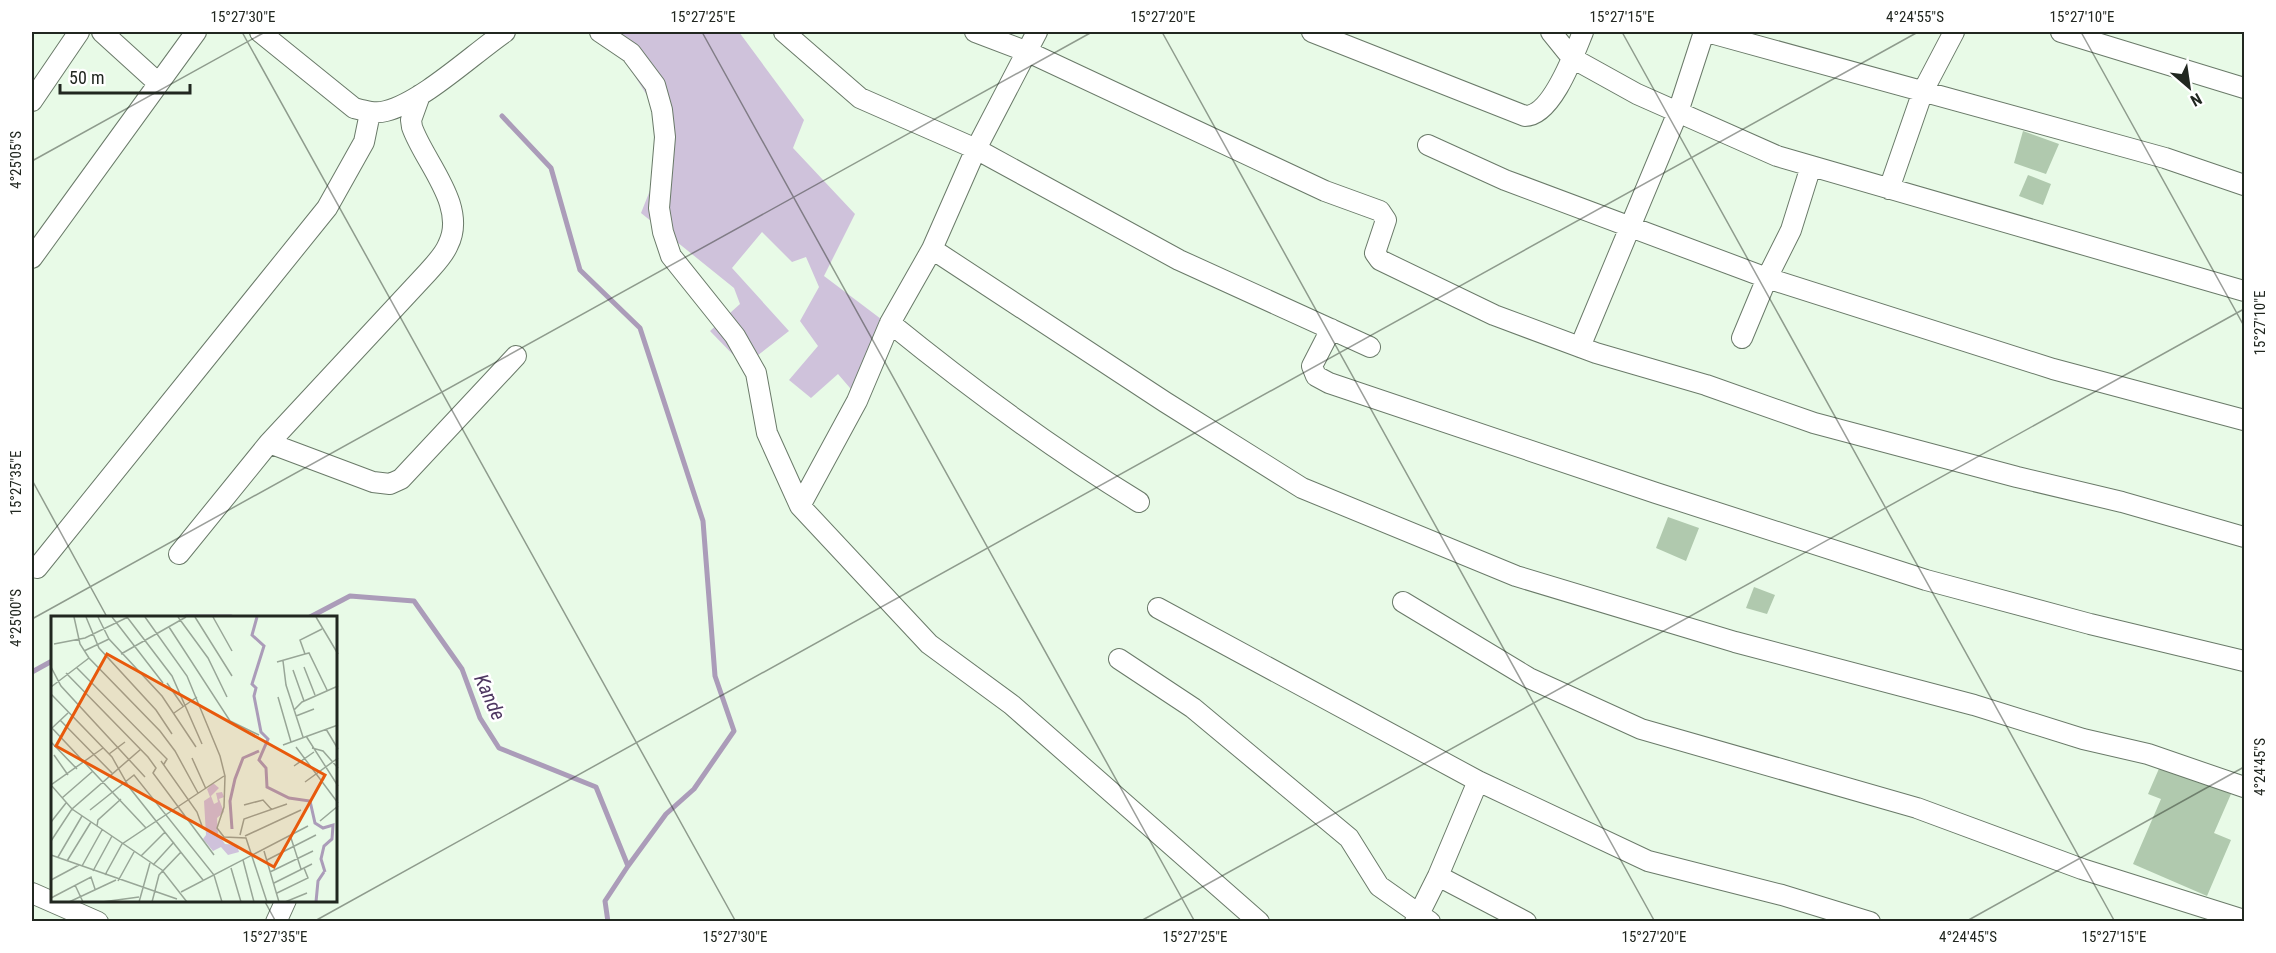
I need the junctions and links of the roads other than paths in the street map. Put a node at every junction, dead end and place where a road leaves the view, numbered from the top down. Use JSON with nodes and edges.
{"nodes":[{"id":1,"x":79,"y":32,"type":"edge"},
{"id":2,"x":102,"y":32,"type":"edge"},
{"id":3,"x":196,"y":32,"type":"edge"},
{"id":4,"x":260,"y":32,"type":"edge"},
{"id":5,"x":505,"y":32,"type":"edge"},
{"id":6,"x":600,"y":32,"type":"edge"},
{"id":7,"x":784,"y":32,"type":"edge"},
{"id":8,"x":975,"y":32,"type":"edge"},
{"id":9,"x":1037,"y":32,"type":"edge"},
{"id":10,"x":1312,"y":32,"type":"edge"},
{"id":11,"x":1551,"y":32,"type":"edge"},
{"id":12,"x":1583,"y":32,"type":"edge"},
{"id":13,"x":1706,"y":32,"type":"edge"},
{"id":14,"x":1954,"y":32,"type":"edge"},
{"id":15,"x":2061,"y":32,"type":"edge"},
{"id":16,"x":1028,"y":52,"type":"junction"},
{"id":17,"x":1572,"y":58,"type":"junction"},
{"id":18,"x":157,"y":82,"type":"junction"},
{"id":19,"x":2244,"y":88,"type":"edge"},
{"id":20,"x":1923,"y":92,"type":"junction"},
{"id":21,"x":420,"y":95,"type":"junction"},
{"id":22,"x":32,"y":101,"type":"edge"},
{"id":23,"x":370,"y":112,"type":"junction"},
{"id":24,"x":1678,"y":112,"type":"junction"},
{"id":25,"x":1428,"y":145,"type":"dead end"},
{"id":26,"x":976,"y":149,"type":"junction"},
{"id":27,"x":1811,"y":166,"type":"junction"},
{"id":28,"x":2244,"y":185,"type":"edge"},
{"id":29,"x":1889,"y":189,"type":"junction"},
{"id":30,"x":1630,"y":227,"type":"junction"},
{"id":31,"x":932,"y":249,"type":"junction"},
{"id":32,"x":32,"y":258,"type":"edge"},
{"id":33,"x":1767,"y":278,"type":"junction"},
{"id":34,"x":2244,"y":291,"type":"edge"},
{"id":35,"x":890,"y":323,"type":"junction"},
{"id":36,"x":1331,"y":329,"type":"junction"},
{"id":37,"x":1742,"y":338,"type":"dead end"},
{"id":38,"x":1370,"y":347,"type":"dead end"},
{"id":39,"x":1580,"y":347,"type":"junction"},
{"id":40,"x":516,"y":356,"type":"dead end"},
{"id":41,"x":2244,"y":420,"type":"edge"},
{"id":42,"x":269,"y":443,"type":"junction"},
{"id":43,"x":1139,"y":502,"type":"dead end"},
{"id":44,"x":800,"y":506,"type":"junction"},
{"id":45,"x":2244,"y":537,"type":"edge"},
{"id":46,"x":179,"y":554,"type":"dead end"},
{"id":47,"x":37,"y":568,"type":"dead end"},
{"id":48,"x":1403,"y":602,"type":"dead end"},
{"id":49,"x":1158,"y":608,"type":"dead end"},
{"id":50,"x":1119,"y":659,"type":"dead end"},
{"id":51,"x":2244,"y":661,"type":"edge"},
{"id":52,"x":1478,"y":781,"type":"junction"},
{"id":53,"x":2244,"y":787,"type":"edge"},
{"id":54,"x":1438,"y":876,"type":"junction"},
{"id":55,"x":32,"y":893,"type":"edge"},
{"id":56,"x":51,"y":901,"type":"edge"},
{"id":57,"x":55,"y":902,"type":"edge"},
{"id":58,"x":285,"y":902,"type":"edge"},
{"id":59,"x":85,"y":914,"type":"edge"},
{"id":60,"x":1421,"y":919,"type":"edge"},
{"id":61,"x":2244,"y":920,"type":"edge"},
{"id":62,"x":276,"y":921,"type":"edge"},
{"id":63,"x":1260,"y":921,"type":"edge"},
{"id":64,"x":1526,"y":921,"type":"edge"},
{"id":65,"x":1870,"y":921,"type":"edge"}],
"edges":[{"from":1,"to":22,"type":"street"},
{"from":2,"to":18,"type":"street"},
{"from":3,"to":18,"type":"street"},
{"from":4,"to":23,"type":"street"},
{"from":5,"to":21,"type":"street"},
{"from":6,"to":44,"type":"street"},
{"from":7,"to":26,"type":"street"},
{"from":8,"to":16,"type":"street"},
{"from":9,"to":16,"type":"street"},
{"from":10,"to":17,"type":"street"},
{"from":11,"to":17,"type":"street"},
{"from":12,"to":17,"type":"street"},
{"from":13,"to":20,"type":"street"},
{"from":13,"to":24,"type":"street"},
{"from":14,"to":20,"type":"street"},
{"from":15,"to":19,"type":"street"},
{"from":16,"to":26,"type":"street"},
{"from":16,"to":39,"type":"street"},
{"from":17,"to":24,"type":"street"},
{"from":18,"to":32,"type":"street"},
{"from":20,"to":28,"type":"street"},
{"from":20,"to":29,"type":"street"},
{"from":21,"to":23,"type":"street"},
{"from":21,"to":42,"type":"street"},
{"from":23,"to":47,"type":"street"},
{"from":24,"to":27,"type":"street"},
{"from":24,"to":30,"type":"street"},
{"from":25,"to":30,"type":"street"},
{"from":26,"to":31,"type":"street"},
{"from":26,"to":36,"type":"street"},
{"from":27,"to":29,"type":"street"},
{"from":27,"to":33,"type":"street"},
{"from":29,"to":34,"type":"street"},
{"from":30,"to":33,"type":"street"},
{"from":30,"to":39,"type":"street"},
{"from":31,"to":35,"type":"street"},
{"from":31,"to":53,"type":"street"},
{"from":33,"to":37,"type":"street"},
{"from":33,"to":41,"type":"street"},
{"from":35,"to":43,"type":"street"},
{"from":35,"to":44,"type":"street"},
{"from":36,"to":38,"type":"street"},
{"from":36,"to":51,"type":"street"},
{"from":39,"to":45,"type":"street"},
{"from":40,"to":42,"type":"street"},
{"from":42,"to":46,"type":"street"},
{"from":44,"to":63,"type":"street"},
{"from":48,"to":61,"type":"street"},
{"from":49,"to":52,"type":"street"},
{"from":50,"to":60,"type":"street"},
{"from":52,"to":54,"type":"street"},
{"from":52,"to":65,"type":"street"},
{"from":54,"to":60,"type":"street"},
{"from":54,"to":64,"type":"street"},
{"from":55,"to":56,"type":"street"},
{"from":57,"to":59,"type":"street"},
{"from":58,"to":62,"type":"street"}]}
